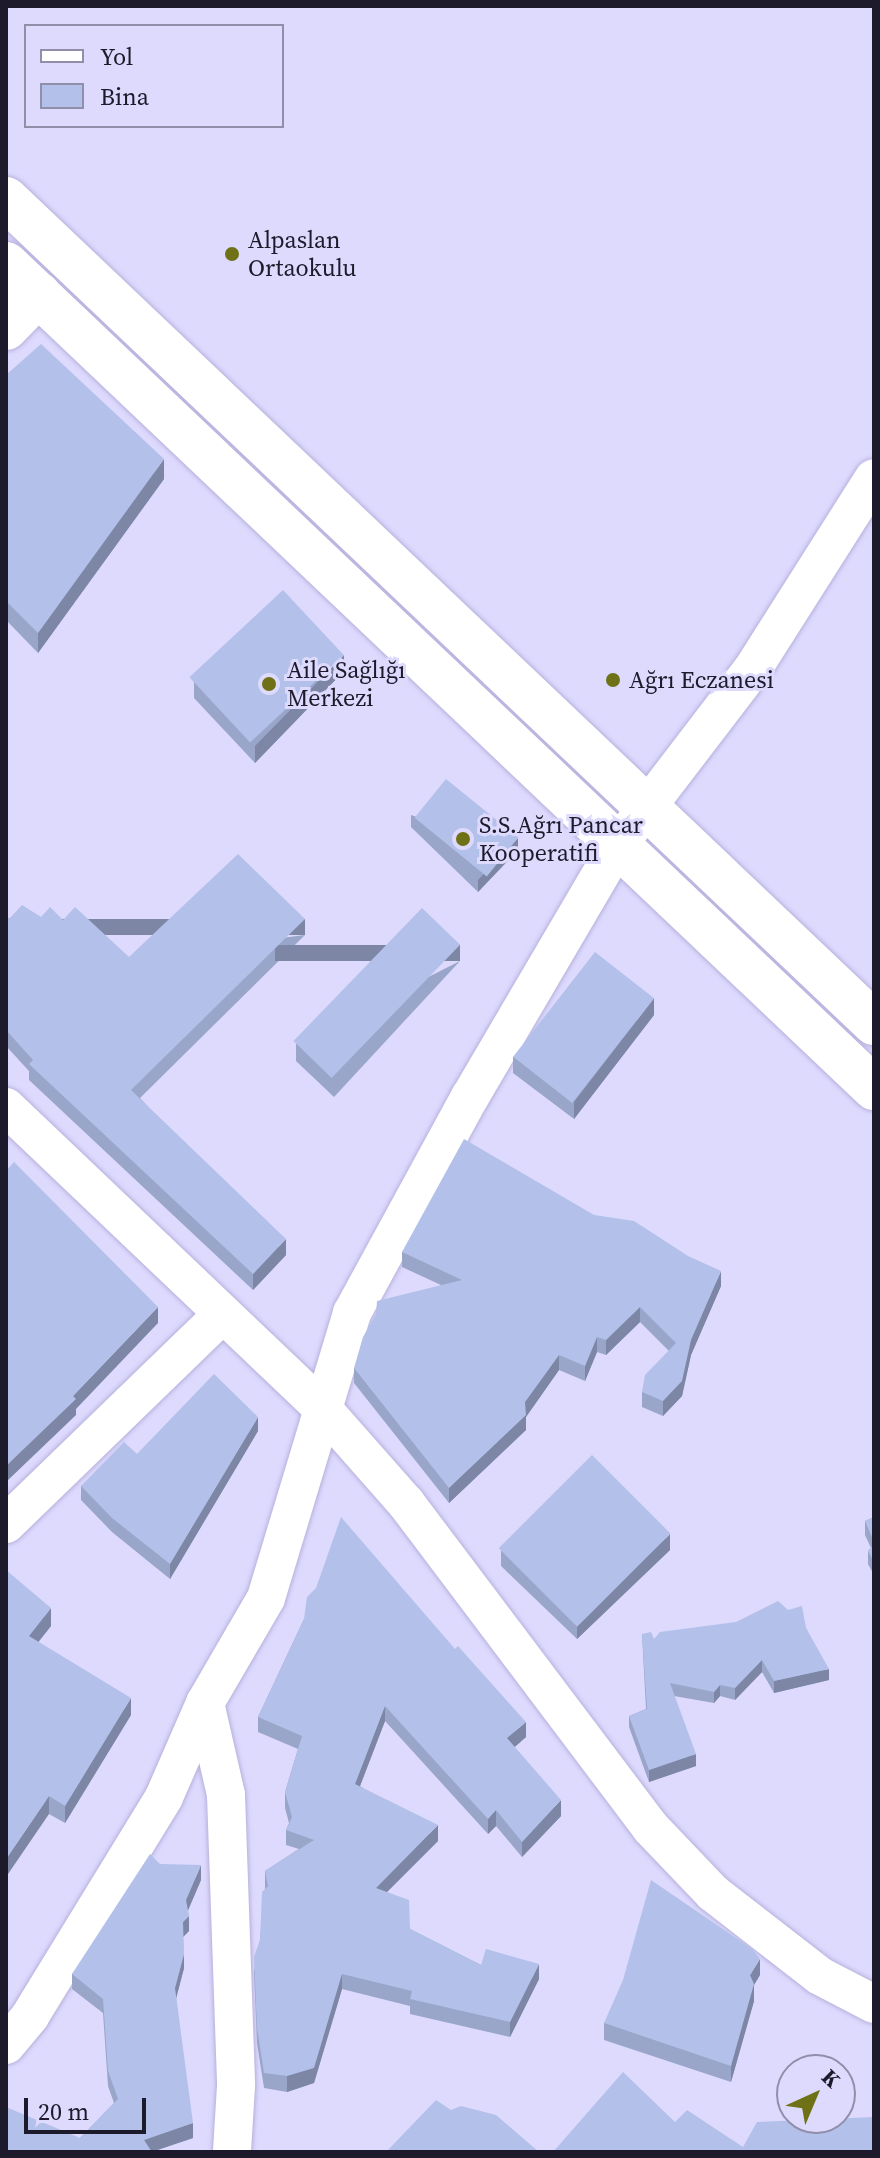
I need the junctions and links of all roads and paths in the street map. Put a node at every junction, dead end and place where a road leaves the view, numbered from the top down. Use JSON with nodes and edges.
{"nodes":[{"id":1,"x":6,"y":199,"type":"edge"},
{"id":2,"x":6,"y":264,"type":"edge"},
{"id":3,"x":39,"y":294,"type":"junction"},
{"id":4,"x":6,"y":328,"type":"edge"},
{"id":5,"x":874,"y":478,"type":"edge"},
{"id":6,"x":646,"y":807,"type":"junction"},
{"id":7,"x":618,"y":845,"type":"junction"},
{"id":8,"x":874,"y":1023,"type":"edge"},
{"id":9,"x":874,"y":1088,"type":"edge"},
{"id":10,"x":6,"y":1107,"type":"edge"},
{"id":11,"x":223,"y":1314,"type":"junction"},
{"id":12,"x":323,"y":1409,"type":"junction"},
{"id":13,"x":6,"y":1524,"type":"edge"},
{"id":14,"x":205,"y":1703,"type":"junction"},
{"id":15,"x":874,"y":2004,"type":"edge"},
{"id":16,"x":6,"y":2045,"type":"edge"},
{"id":17,"x":232,"y":2152,"type":"edge"}],
"edges":[{"from":1,"to":6,"type":"main road"},
{"from":2,"to":3,"type":"main road"},
{"from":3,"to":4,"type":"main road"},
{"from":3,"to":7,"type":"main road"},
{"from":5,"to":6,"type":"street"},
{"from":6,"to":7,"type":"street"},
{"from":6,"to":8,"type":"main road"},
{"from":7,"to":9,"type":"main road"},
{"from":7,"to":12,"type":"street"},
{"from":10,"to":11,"type":"street"},
{"from":11,"to":12,"type":"street"},
{"from":11,"to":13,"type":"street"},
{"from":12,"to":14,"type":"street"},
{"from":12,"to":15,"type":"street"},
{"from":14,"to":16,"type":"street"},
{"from":14,"to":17,"type":"street"}]}
